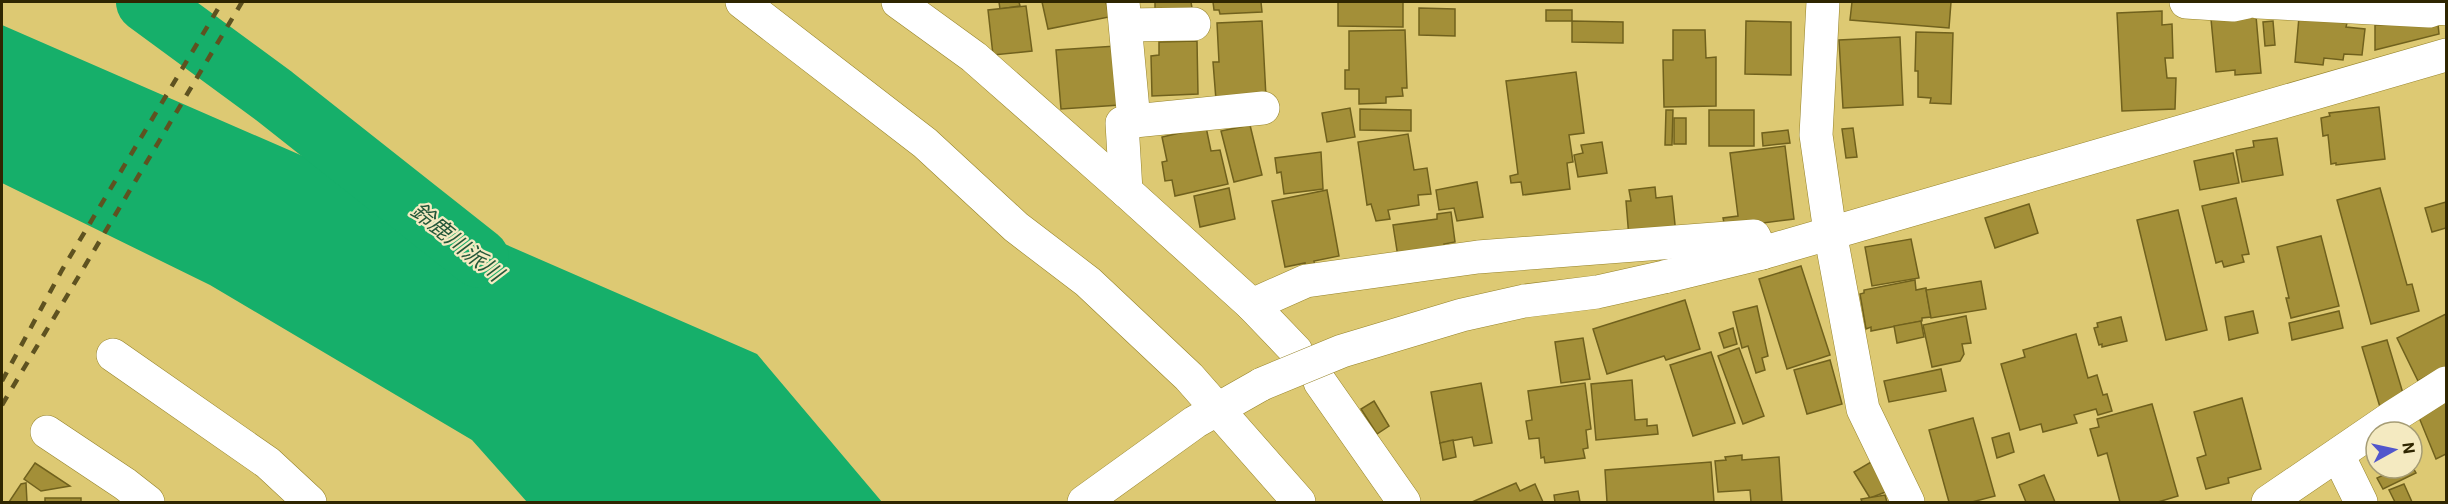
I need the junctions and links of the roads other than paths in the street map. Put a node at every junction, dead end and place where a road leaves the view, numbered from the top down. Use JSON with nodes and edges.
{"nodes":[{"id":1,"x":742,"y":2,"type":"edge"},
{"id":2,"x":898,"y":2,"type":"edge"},
{"id":3,"x":1823,"y":2,"type":"edge"},
{"id":4,"x":2187,"y":2,"type":"edge"},
{"id":5,"x":2247,"y":2,"type":"edge"},
{"id":6,"x":2258,"y":2,"type":"edge"},
{"id":7,"x":2446,"y":9,"type":"edge"},
{"id":8,"x":1124,"y":13,"type":"edge"},
{"id":9,"x":1194,"y":24,"type":"dead end"},
{"id":10,"x":2446,"y":56,"type":"edge"},
{"id":11,"x":1263,"y":108,"type":"dead end"},
{"id":12,"x":1134,"y":121,"type":"junction"},
{"id":13,"x":1126,"y":191,"type":"junction"},
{"id":14,"x":1830,"y":232,"type":"junction"},
{"id":15,"x":1762,"y":253,"type":"junction"},
{"id":16,"x":1252,"y":305,"type":"junction"},
{"id":17,"x":1296,"y":351,"type":"dead end"},
{"id":18,"x":113,"y":355,"type":"dead end"},
{"id":19,"x":1320,"y":382,"type":"dead end"},
{"id":20,"x":2446,"y":383,"type":"edge"},
{"id":21,"x":1206,"y":416,"type":"junction"},
{"id":22,"x":47,"y":432,"type":"dead end"},
{"id":23,"x":2338,"y":455,"type":"junction"},
{"id":24,"x":148,"y":502,"type":"edge"},
{"id":25,"x":310,"y":502,"type":"edge"},
{"id":26,"x":1084,"y":502,"type":"edge"},
{"id":27,"x":1299,"y":502,"type":"edge"},
{"id":28,"x":1404,"y":502,"type":"edge"},
{"id":29,"x":1908,"y":502,"type":"edge"},
{"id":30,"x":2268,"y":502,"type":"edge"},
{"id":31,"x":2361,"y":502,"type":"edge"}],
"edges":[{"from":1,"to":21,"type":"street"},
{"from":2,"to":13,"type":"street"},
{"from":3,"to":14,"type":"street"},
{"from":4,"to":5,"type":"street"},
{"from":6,"to":7,"type":"street"},
{"from":8,"to":9,"type":"street"},
{"from":8,"to":12,"type":"street"},
{"from":10,"to":14,"type":"street"},
{"from":11,"to":12,"type":"street"},
{"from":12,"to":13,"type":"street"},
{"from":13,"to":16,"type":"street"},
{"from":14,"to":15,"type":"street"},
{"from":14,"to":29,"type":"street"},
{"from":15,"to":16,"type":"street"},
{"from":15,"to":21,"type":"street","bridge":true},
{"from":16,"to":17,"type":"street"},
{"from":18,"to":25,"type":"street"},
{"from":19,"to":28,"type":"street"},
{"from":20,"to":23,"type":"street"},
{"from":21,"to":26,"type":"street"},
{"from":21,"to":27,"type":"street"},
{"from":22,"to":24,"type":"street"},
{"from":23,"to":30,"type":"street"},
{"from":23,"to":31,"type":"street"}]}
